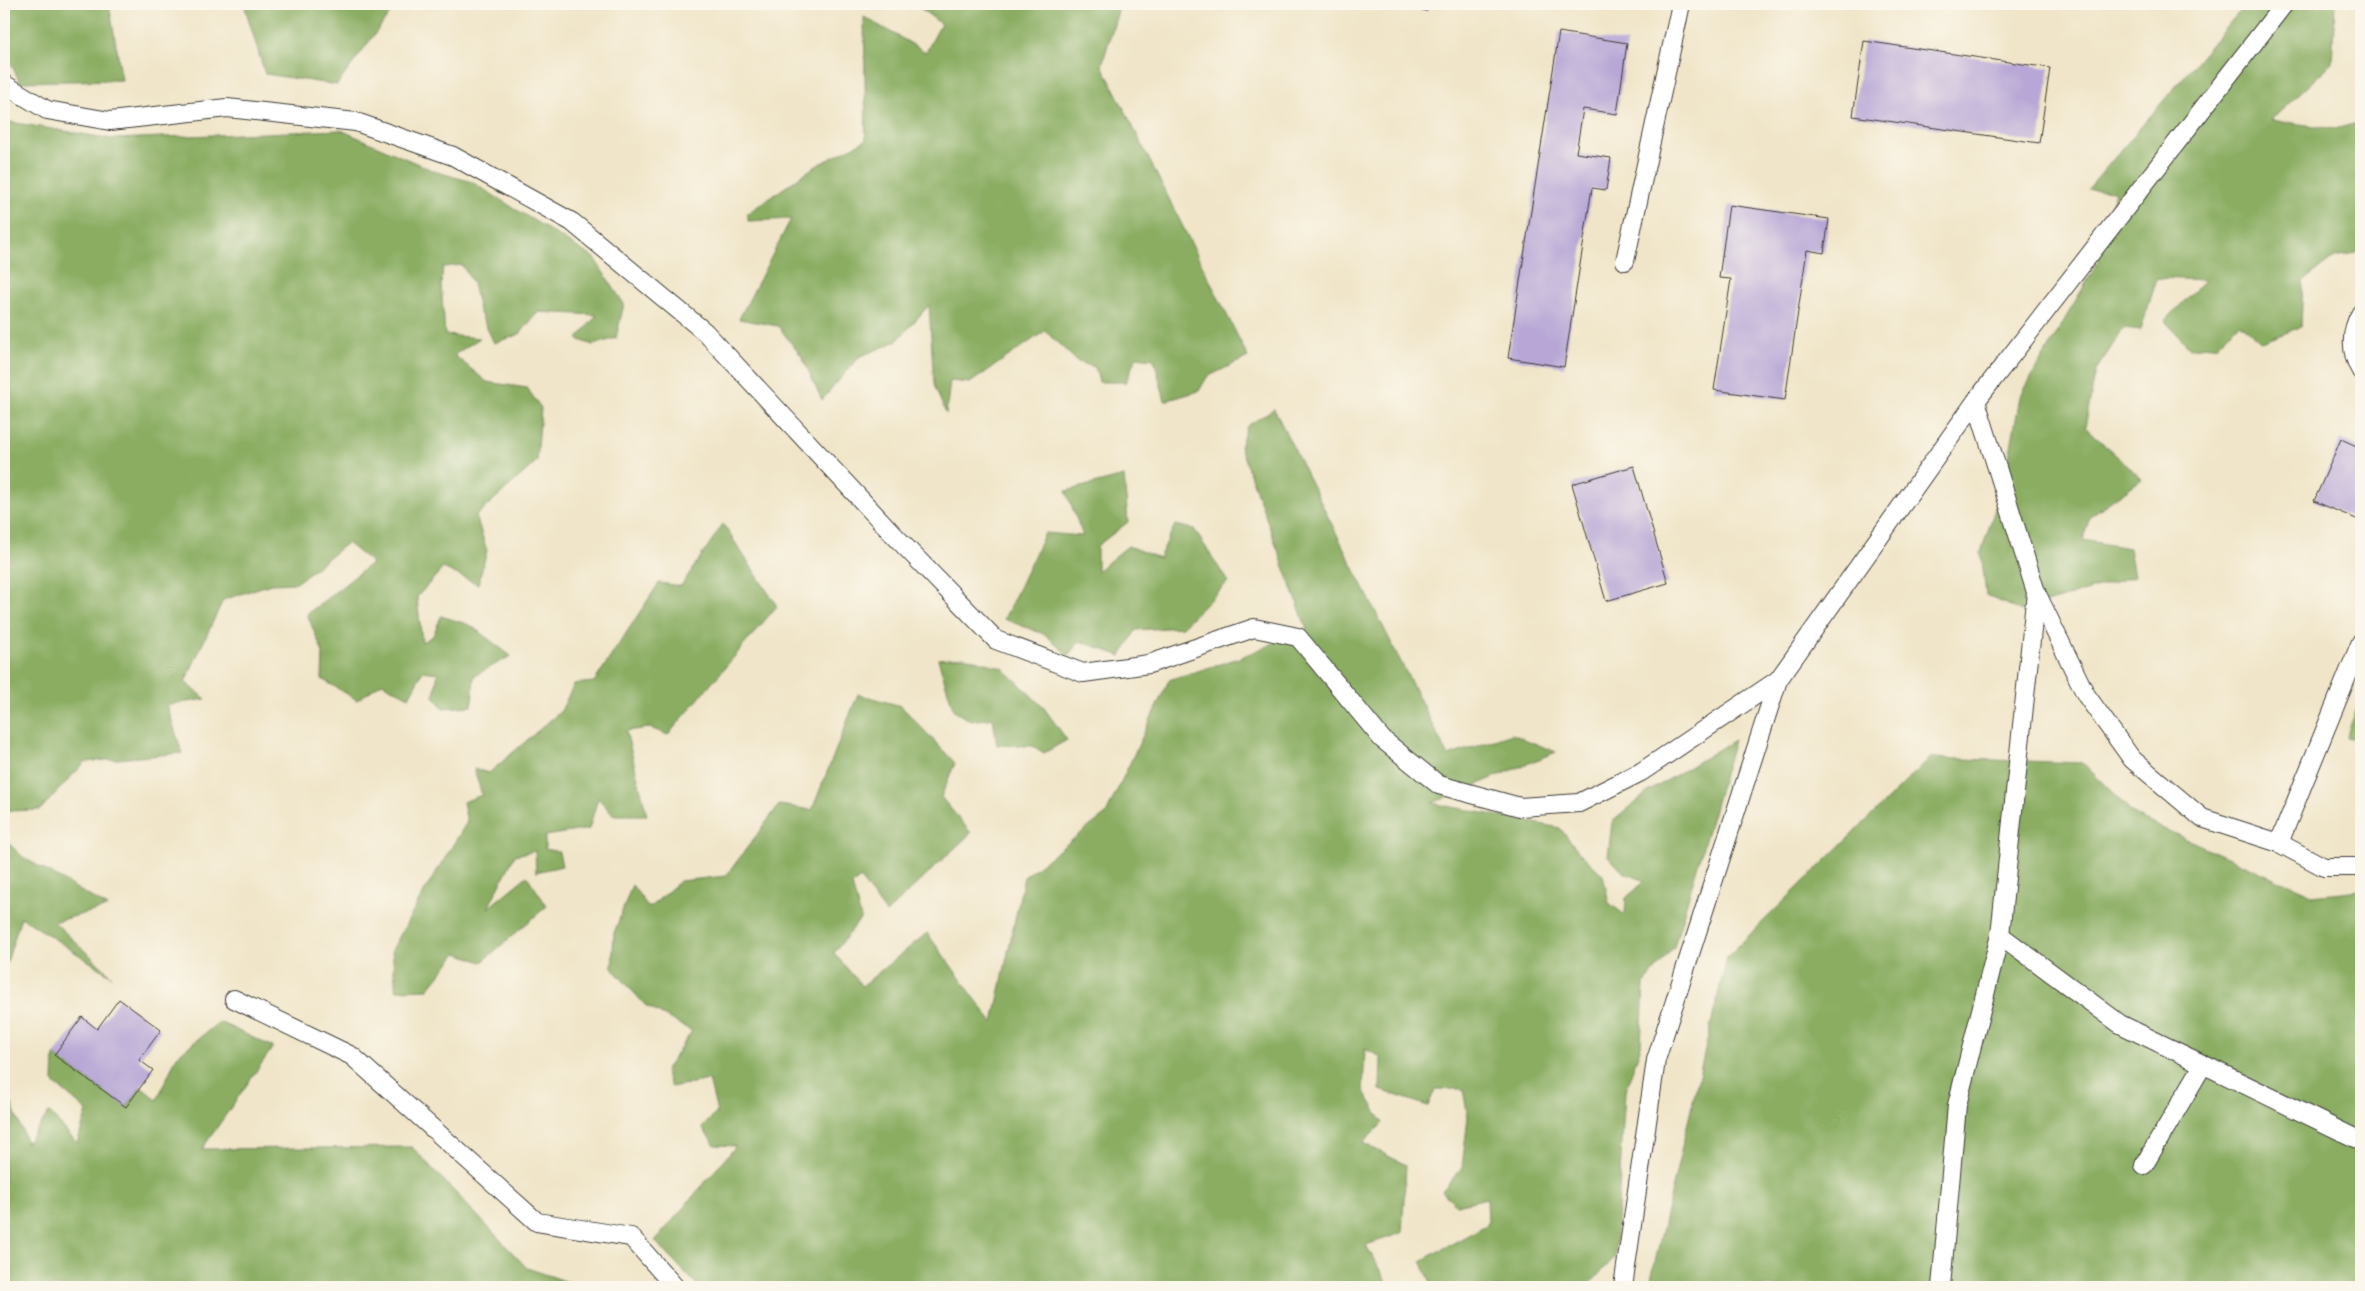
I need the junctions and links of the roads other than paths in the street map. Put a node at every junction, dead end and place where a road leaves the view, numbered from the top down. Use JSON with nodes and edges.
{"nodes":[{"id":1,"x":1681,"y":4,"type":"edge"},
{"id":2,"x":2284,"y":4,"type":"edge"},
{"id":3,"x":4,"y":84,"type":"edge"},
{"id":4,"x":1625,"y":261,"type":"dead end"},
{"id":5,"x":2361,"y":313,"type":"edge"},
{"id":6,"x":2361,"y":371,"type":"edge"},
{"id":7,"x":1976,"y":401,"type":"junction"},
{"id":8,"x":2036,"y":592,"type":"junction"},
{"id":9,"x":2361,"y":642,"type":"edge"},
{"id":10,"x":1778,"y":680,"type":"junction"},
{"id":11,"x":2278,"y":844,"type":"junction"},
{"id":12,"x":2361,"y":867,"type":"edge"},
{"id":13,"x":2000,"y":935,"type":"junction"},
{"id":14,"x":234,"y":999,"type":"dead end"},
{"id":15,"x":2203,"y":1065,"type":"junction"},
{"id":16,"x":2361,"y":1142,"type":"edge"},
{"id":17,"x":2144,"y":1165,"type":"dead end"},
{"id":18,"x":674,"y":1287,"type":"edge"},
{"id":19,"x":1623,"y":1287,"type":"edge"},
{"id":20,"x":1941,"y":1287,"type":"edge"}],
"edges":[{"from":1,"to":4,"type":"lane"},
{"from":2,"to":7,"type":"lane"},
{"from":3,"to":10,"type":"lane"},
{"from":5,"to":6,"type":"lane"},
{"from":7,"to":8,"type":"lane"},
{"from":7,"to":10,"type":"lane"},
{"from":8,"to":11,"type":"lane"},
{"from":8,"to":13,"type":"lane"},
{"from":9,"to":11,"type":"lane"},
{"from":10,"to":19,"type":"lane"},
{"from":11,"to":12,"type":"lane"},
{"from":13,"to":15,"type":"lane"},
{"from":13,"to":20,"type":"lane"},
{"from":14,"to":18,"type":"lane"},
{"from":15,"to":16,"type":"lane"},
{"from":15,"to":17,"type":"lane"}]}
